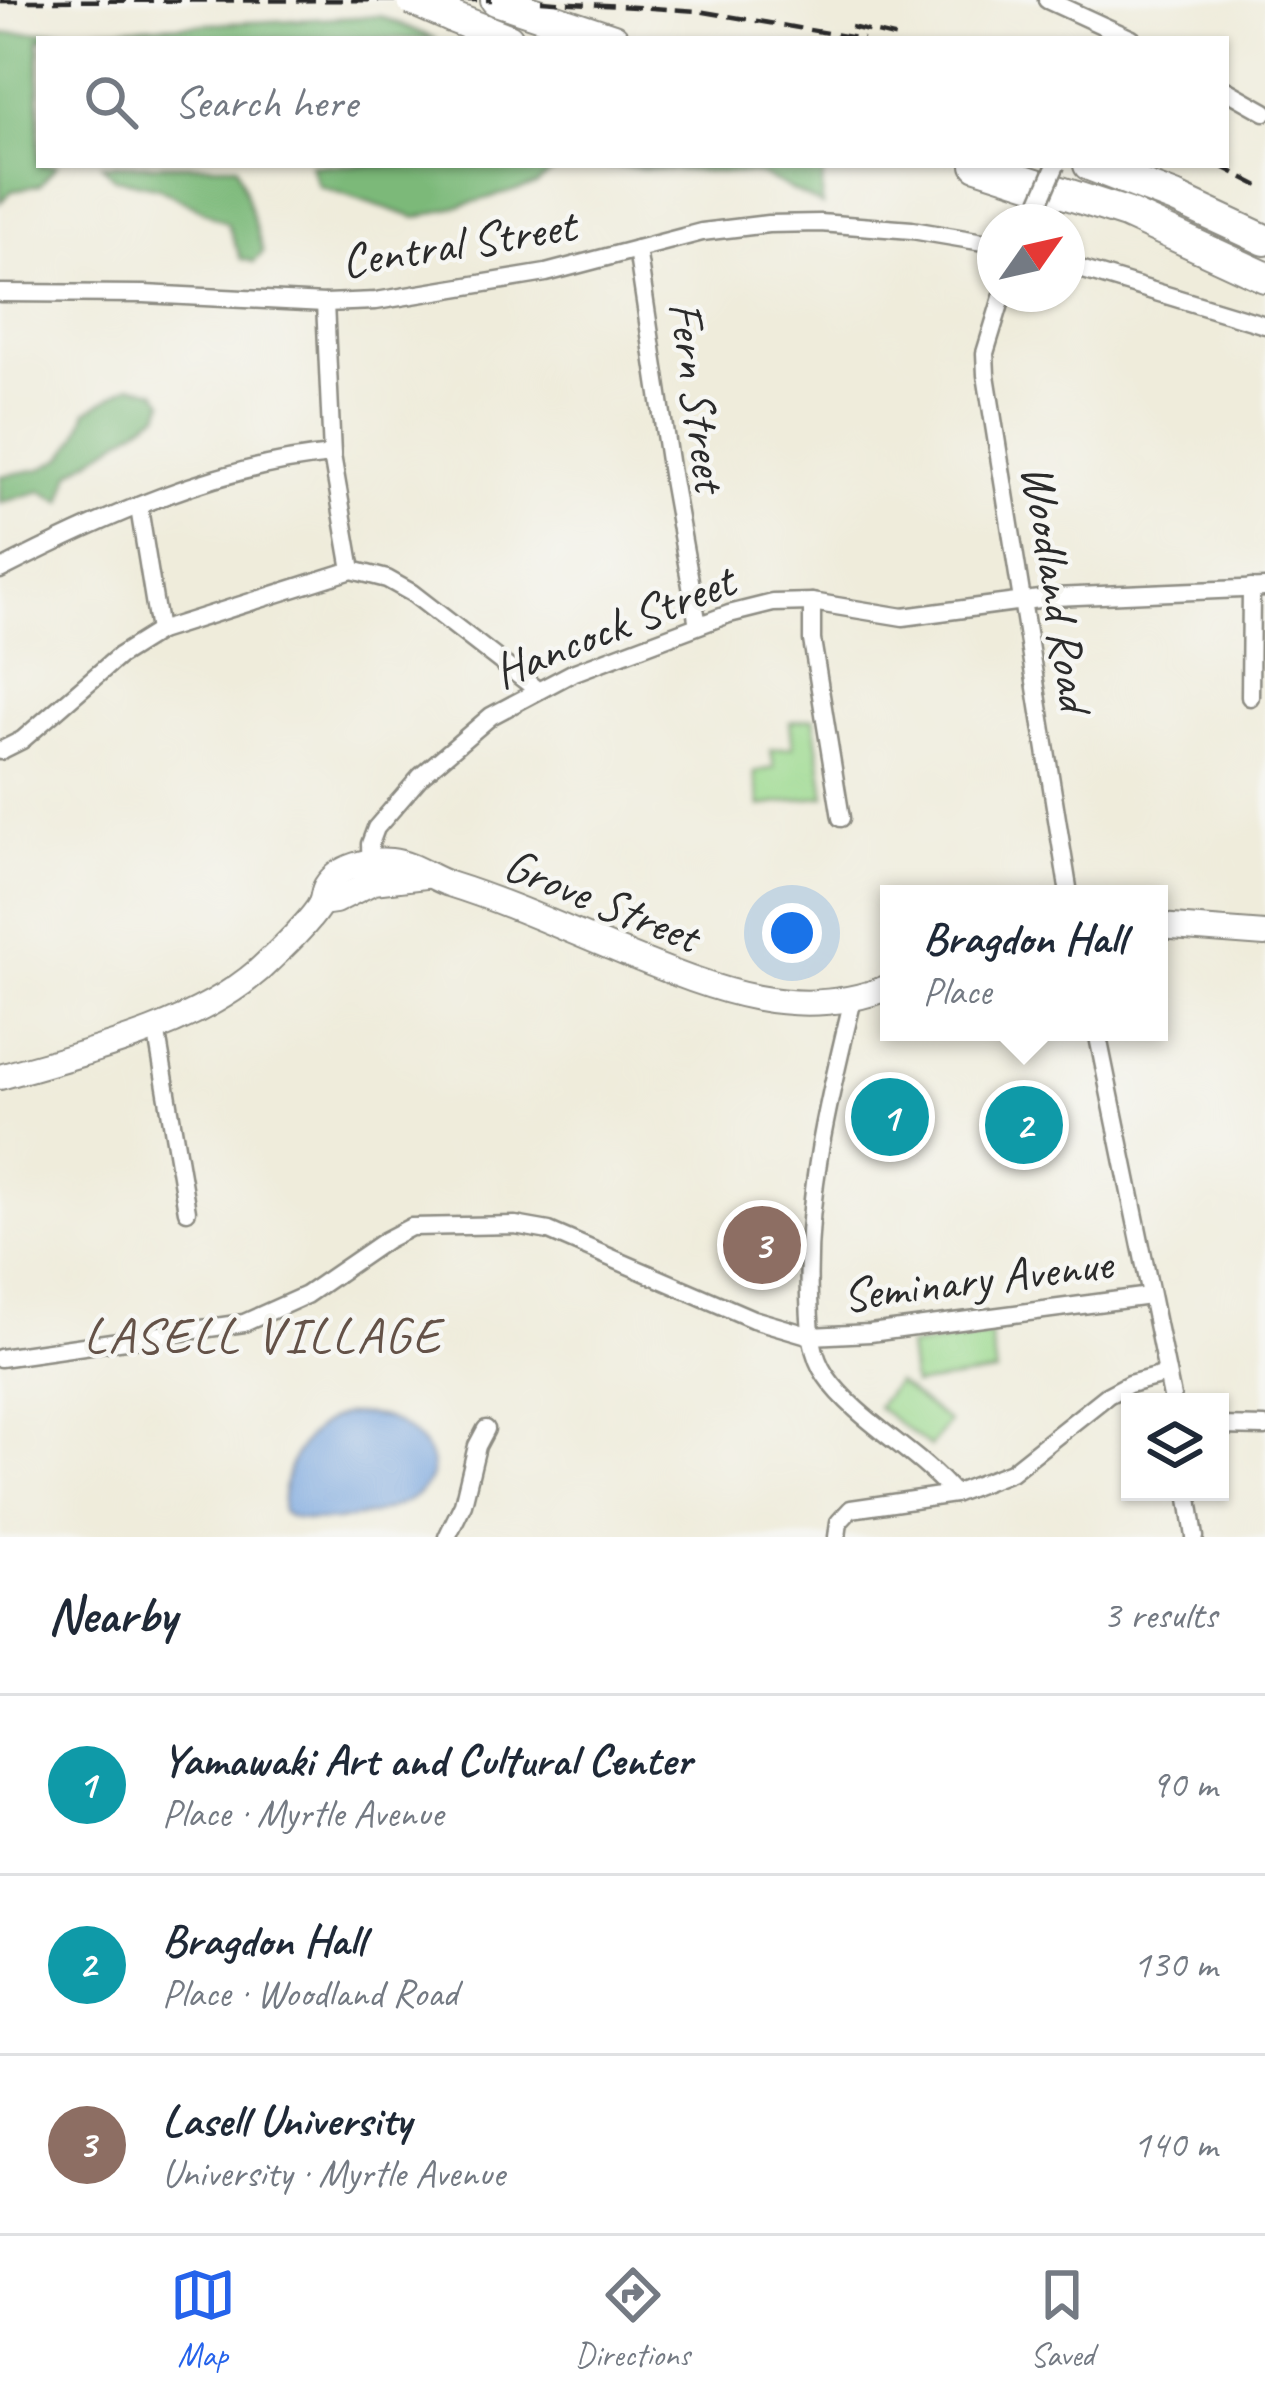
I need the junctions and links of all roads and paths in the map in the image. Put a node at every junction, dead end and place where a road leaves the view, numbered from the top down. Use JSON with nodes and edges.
{"nodes":[{"id":1,"x":412,"y":0,"type":"edge"},
{"id":2,"x":496,"y":0,"type":"edge"},
{"id":3,"x":1047,"y":0,"type":"edge"},
{"id":4,"x":1112,"y":35,"type":"edge"},
{"id":5,"x":500,"y":36,"type":"edge"},
{"id":6,"x":603,"y":36,"type":"edge"},
{"id":7,"x":1229,"y":92,"type":"edge"},
{"id":8,"x":1265,"y":112,"type":"edge"},
{"id":9,"x":986,"y":168,"type":"edge"},
{"id":10,"x":1055,"y":168,"type":"edge"},
{"id":11,"x":1097,"y":168,"type":"edge"},
{"id":12,"x":1039,"y":204,"type":"edge"},
{"id":13,"x":977,"y":240,"type":"edge"},
{"id":14,"x":1265,"y":240,"type":"edge"},
{"id":15,"x":637,"y":249,"type":"junction"},
{"id":16,"x":1085,"y":270,"type":"edge"},
{"id":17,"x":1265,"y":277,"type":"edge"},
{"id":18,"x":0,"y":293,"type":"edge"},
{"id":19,"x":325,"y":304,"type":"junction"},
{"id":20,"x":998,"y":312,"type":"edge"},
{"id":21,"x":1265,"y":325,"type":"edge"},
{"id":22,"x":332,"y":455,"type":"junction"},
{"id":23,"x":139,"y":508,"type":"junction"},
{"id":24,"x":0,"y":570,"type":"edge"},
{"id":25,"x":352,"y":570,"type":"junction"},
{"id":26,"x":1258,"y":588,"type":"edge"},
{"id":27,"x":1021,"y":601,"type":"junction"},
{"id":28,"x":812,"y":602,"type":"junction"},
{"id":29,"x":698,"y":625,"type":"junction"},
{"id":30,"x":159,"y":632,"type":"junction"},
{"id":31,"x":536,"y":689,"type":"junction"},
{"id":32,"x":1250,"y":697,"type":"dead end"},
{"id":33,"x":0,"y":751,"type":"edge"},
{"id":34,"x":841,"y":818,"type":"dead end"},
{"id":35,"x":371,"y":872,"type":"junction"},
{"id":36,"x":1068,"y":885,"type":"edge"},
{"id":37,"x":1168,"y":927,"type":"edge"},
{"id":38,"x":1265,"y":934,"type":"edge"},
{"id":39,"x":880,"y":990,"type":"edge"},
{"id":40,"x":853,"y":999,"type":"junction"},
{"id":41,"x":156,"y":1028,"type":"junction"},
{"id":42,"x":1099,"y":1041,"type":"edge"},
{"id":43,"x":0,"y":1077,"type":"edge"},
{"id":44,"x":187,"y":1211,"type":"dead end"},
{"id":45,"x":1150,"y":1296,"type":"junction"},
{"id":46,"x":811,"y":1336,"type":"junction"},
{"id":47,"x":0,"y":1358,"type":"edge"},
{"id":48,"x":1167,"y":1374,"type":"junction"},
{"id":49,"x":1171,"y":1393,"type":"edge"},
{"id":50,"x":1229,"y":1426,"type":"edge"},
{"id":51,"x":1265,"y":1427,"type":"edge"},
{"id":52,"x":487,"y":1429,"type":"dead end"},
{"id":53,"x":955,"y":1494,"type":"junction"},
{"id":54,"x":1189,"y":1501,"type":"edge"},
{"id":55,"x":447,"y":1537,"type":"edge"},
{"id":56,"x":837,"y":1537,"type":"edge"},
{"id":57,"x":1195,"y":1537,"type":"edge"}],
"edges":[{"from":1,"to":5,"type":"highway","bridge":true},
{"from":2,"to":6,"type":"highway"},
{"from":3,"to":4,"type":"street"},
{"from":7,"to":8,"type":"street"},
{"from":9,"to":17,"type":"highway"},
{"from":10,"to":12,"type":"street","bridge":true},
{"from":11,"to":14,"type":"highway"},
{"from":13,"to":15,"type":"street","name":"Central Street"},
{"from":15,"to":19,"type":"street","name":"Central Street"},
{"from":15,"to":29,"type":"street","name":"Fern Street"},
{"from":16,"to":21,"type":"street"},
{"from":18,"to":19,"type":"street","name":"Central Street"},
{"from":19,"to":22,"type":"street"},
{"from":20,"to":27,"type":"street","name":"Woodland Road"},
{"from":22,"to":23,"type":"street"},
{"from":22,"to":25,"type":"street"},
{"from":23,"to":24,"type":"street"},
{"from":23,"to":30,"type":"street"},
{"from":25,"to":30,"type":"street"},
{"from":25,"to":31,"type":"street"},
{"from":26,"to":27,"type":"street","name":"Hancock Street"},
{"from":26,"to":32,"type":"street"},
{"from":27,"to":28,"type":"street","name":"Hancock Street"},
{"from":27,"to":36,"type":"street","name":"Woodland Road"},
{"from":28,"to":29,"type":"street","name":"Hancock Street"},
{"from":28,"to":34,"type":"street"},
{"from":29,"to":31,"type":"street","name":"Hancock Street"},
{"from":30,"to":33,"type":"street"},
{"from":31,"to":35,"type":"street","name":"Hancock Street"},
{"from":35,"to":40,"type":"main road","name":"Grove Street"},
{"from":35,"to":41,"type":"main road"},
{"from":37,"to":38,"type":"main road"},
{"from":39,"to":40,"type":"main road","name":"Grove Street"},
{"from":40,"to":46,"type":"street"},
{"from":41,"to":43,"type":"main road"},
{"from":41,"to":44,"type":"street"},
{"from":42,"to":45,"type":"street"},
{"from":45,"to":46,"type":"street","name":"Seminary Avenue"},
{"from":45,"to":48,"type":"street"},
{"from":46,"to":47,"type":"street","name":"Seminary Avenue"},
{"from":46,"to":53,"type":"street"},
{"from":48,"to":49,"type":"street"},
{"from":48,"to":53,"type":"street"},
{"from":50,"to":51,"type":"street"},
{"from":52,"to":55,"type":"street"},
{"from":53,"to":56,"type":"street"},
{"from":54,"to":57,"type":"street"}]}
